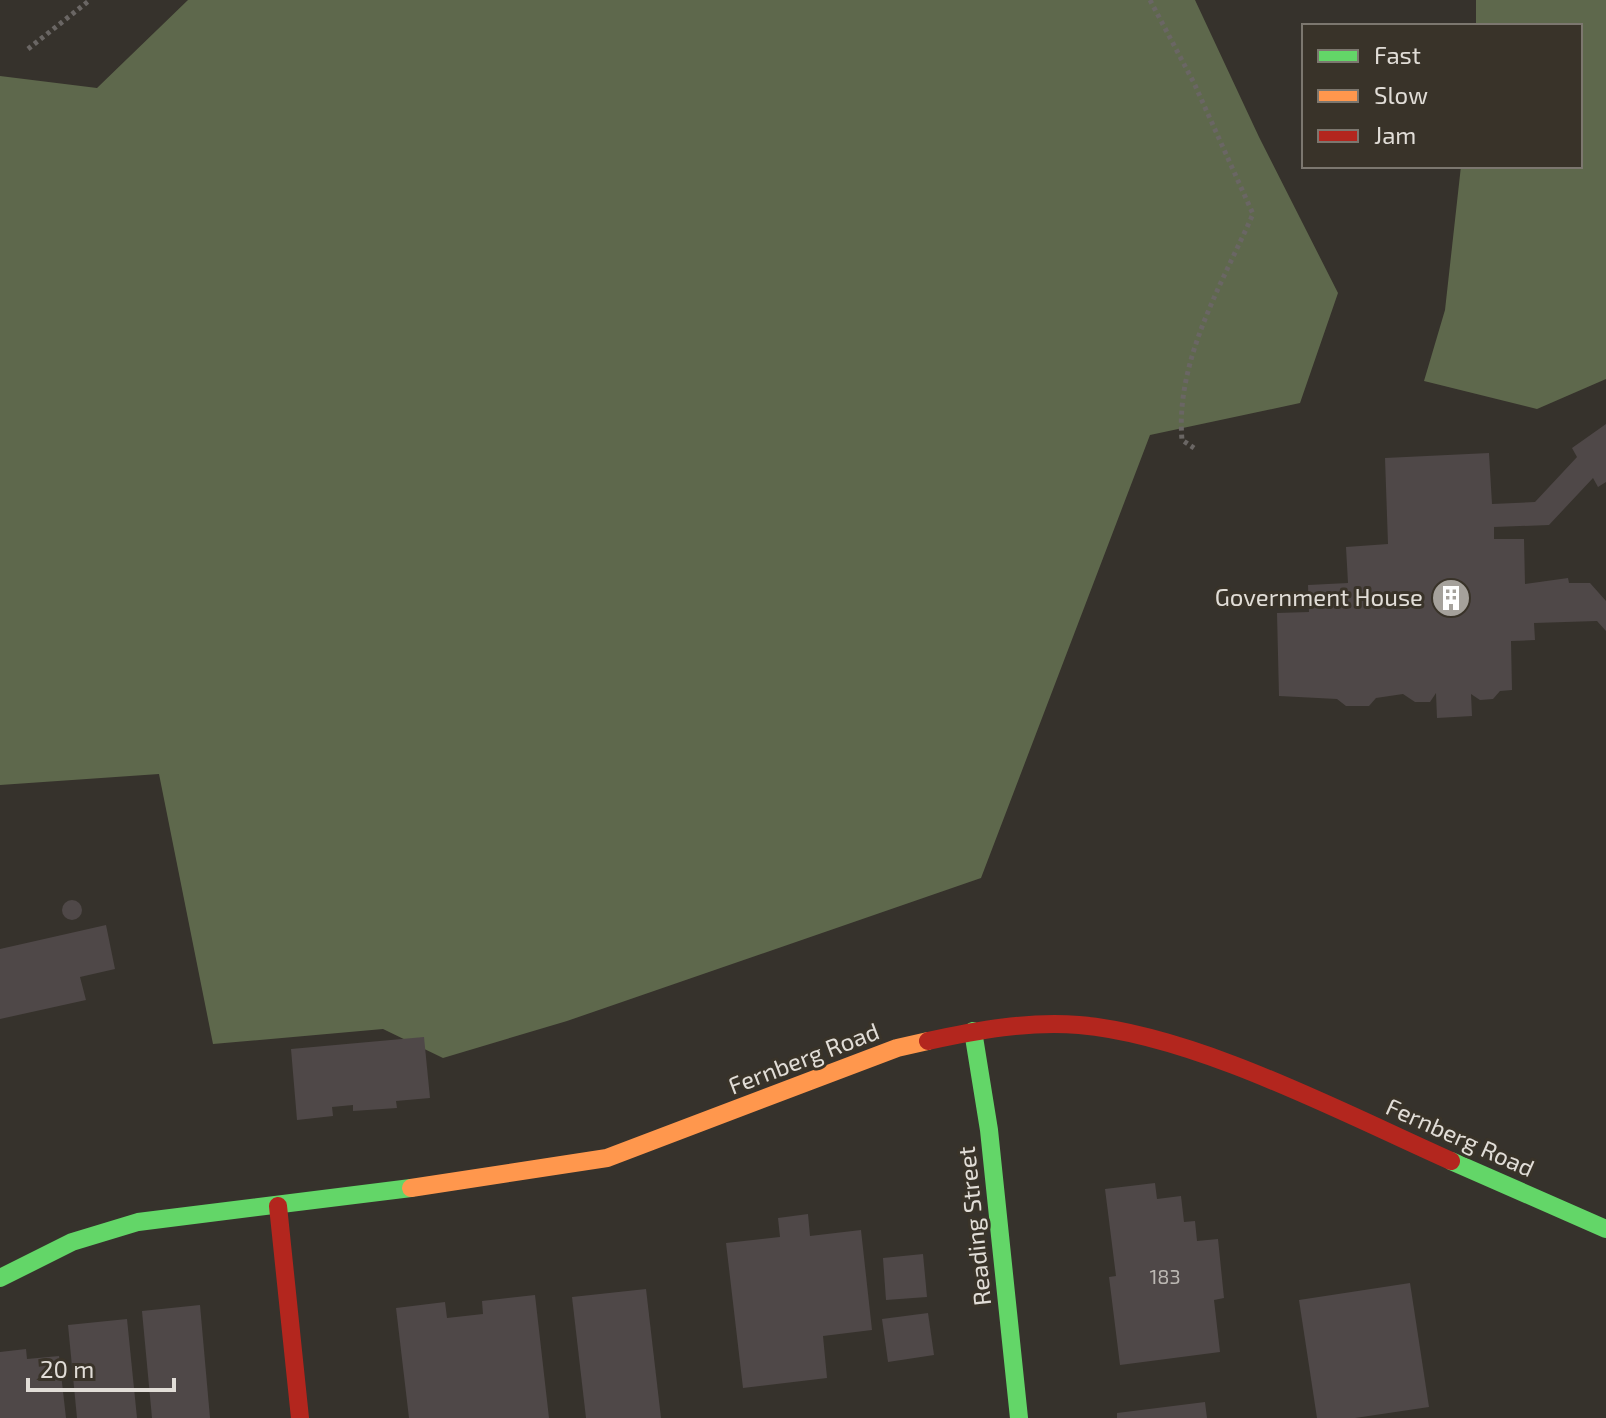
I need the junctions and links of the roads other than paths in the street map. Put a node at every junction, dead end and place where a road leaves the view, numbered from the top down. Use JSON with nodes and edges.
{"nodes":[{"id":1,"x":973,"y":1031,"type":"junction"},
{"id":2,"x":278,"y":1206,"type":"junction"},
{"id":3,"x":1606,"y":1229,"type":"edge"},
{"id":4,"x":0,"y":1278,"type":"edge"},
{"id":5,"x":300,"y":1418,"type":"edge"},
{"id":6,"x":1019,"y":1418,"type":"edge"}],
"edges":[{"from":1,"to":2,"type":"street","name":"Fernberg Road"},
{"from":1,"to":3,"type":"street","name":"Fernberg Road"},
{"from":1,"to":6,"type":"street","name":"Reading Street"},
{"from":2,"to":4,"type":"street","name":"Fernberg Road"},
{"from":2,"to":5,"type":"street"}]}
